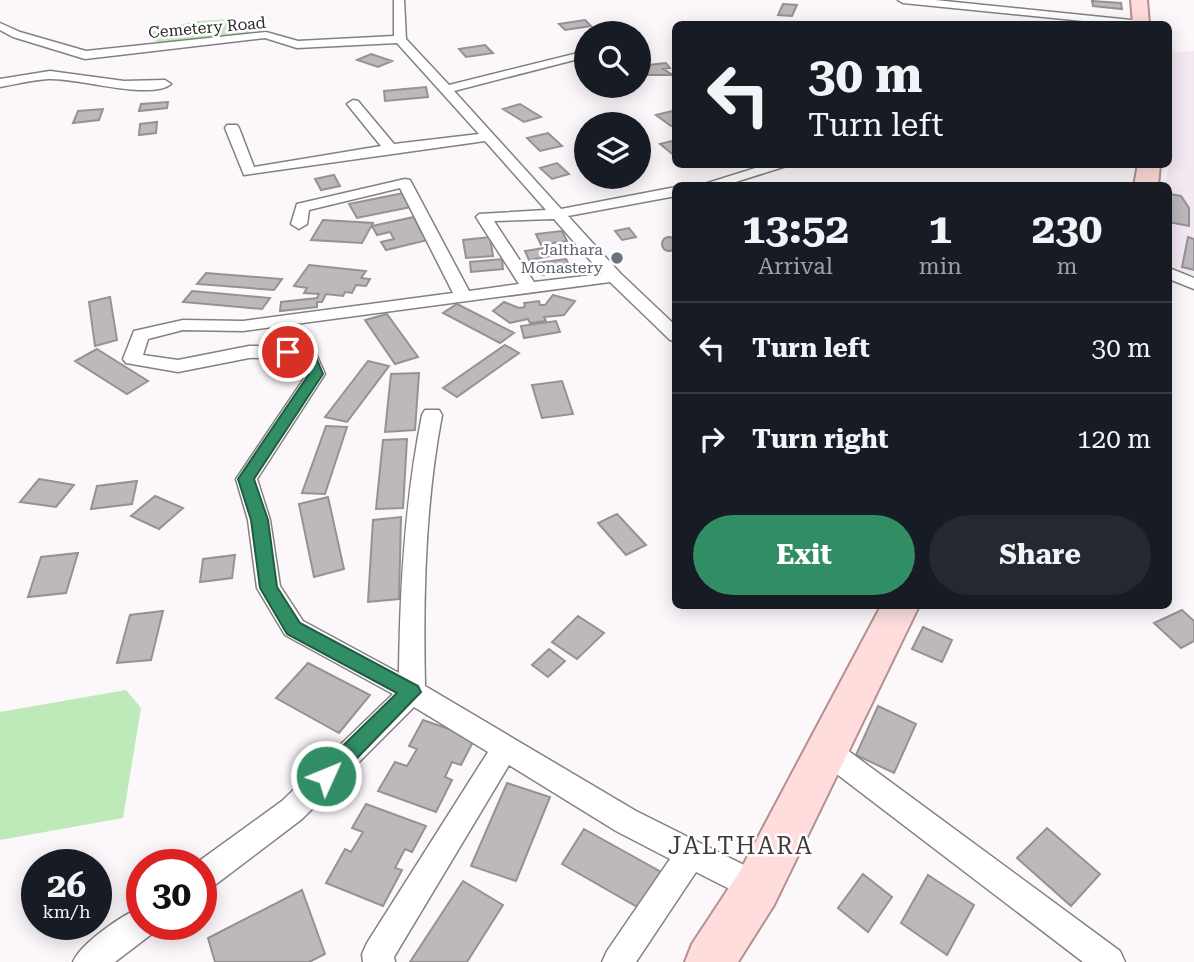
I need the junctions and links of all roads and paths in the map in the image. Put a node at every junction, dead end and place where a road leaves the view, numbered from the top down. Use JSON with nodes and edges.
{"nodes":[{"id":1,"x":398,"y":0,"type":"edge"},
{"id":2,"x":903,"y":0,"type":"edge"},
{"id":3,"x":1139,"y":0,"type":"edge"},
{"id":4,"x":982,"y":3,"type":"edge"},
{"id":5,"x":1118,"y":21,"type":"edge"},
{"id":6,"x":1141,"y":21,"type":"edge"},
{"id":7,"x":0,"y":26,"type":"edge"},
{"id":8,"x":24,"y":36,"type":"junction"},
{"id":9,"x":0,"y":38,"type":"edge"},
{"id":10,"x":400,"y":39,"type":"junction"},
{"id":11,"x":85,"y":55,"type":"junction"},
{"id":12,"x":574,"y":57,"type":"edge"},
{"id":13,"x":50,"y":75,"type":"junction"},
{"id":14,"x":0,"y":83,"type":"edge"},
{"id":15,"x":165,"y":84,"type":"dead end"},
{"id":16,"x":446,"y":89,"type":"junction"},
{"id":17,"x":353,"y":104,"type":"dead end"},
{"id":18,"x":232,"y":128,"type":"dead end"},
{"id":19,"x":482,"y":131,"type":"junction"},
{"id":20,"x":391,"y":149,"type":"junction"},
{"id":21,"x":771,"y":168,"type":"edge"},
{"id":22,"x":720,"y":182,"type":"edge"},
{"id":23,"x":672,"y":192,"type":"edge"},
{"id":24,"x":557,"y":214,"type":"junction"},
{"id":25,"x":299,"y":224,"type":"dead end"},
{"id":26,"x":1172,"y":274,"type":"edge"},
{"id":27,"x":614,"y":277,"type":"junction"},
{"id":28,"x":1194,"y":284,"type":"edge"},
{"id":29,"x":529,"y":287,"type":"junction"},
{"id":30,"x":463,"y":296,"type":"junction"},
{"id":31,"x":672,"y":332,"type":"edge"},
{"id":32,"x":432,"y":415,"type":"dead end"},
{"id":33,"x":895,"y":609,"type":"edge"},
{"id":34,"x":412,"y":692,"type":"junction"},
{"id":35,"x":505,"y":748,"type":"junction"},
{"id":36,"x":826,"y":750,"type":"junction"},
{"id":37,"x":691,"y":854,"type":"junction"},
{"id":38,"x":217,"y":866,"type":"edge"},
{"id":39,"x":757,"y":888,"type":"junction"},
{"id":40,"x":126,"y":934,"type":"edge"},
{"id":41,"x":89,"y":962,"type":"edge"},
{"id":42,"x":379,"y":962,"type":"edge"},
{"id":43,"x":618,"y":962,"type":"edge"},
{"id":44,"x":710,"y":962,"type":"edge"},
{"id":45,"x":1109,"y":962,"type":"edge"}],
"edges":[{"from":1,"to":10,"type":"street"},
{"from":2,"to":4,"type":"street"},
{"from":3,"to":6,"type":"main road"},
{"from":4,"to":5,"type":"street"},
{"from":7,"to":8,"type":"street","name":"Cemetery Road"},
{"from":8,"to":9,"type":"street"},
{"from":8,"to":11,"type":"street","name":"Cemetery Road"},
{"from":10,"to":11,"type":"street","name":"Cemetery Road"},
{"from":10,"to":16,"type":"street"},
{"from":11,"to":13,"type":"street"},
{"from":12,"to":16,"type":"street"},
{"from":13,"to":14,"type":"street"},
{"from":13,"to":15,"type":"street"},
{"from":16,"to":19,"type":"street"},
{"from":17,"to":20,"type":"street"},
{"from":18,"to":20,"type":"street"},
{"from":19,"to":20,"type":"street"},
{"from":19,"to":24,"type":"street"},
{"from":21,"to":22,"type":"street"},
{"from":23,"to":24,"type":"street"},
{"from":24,"to":27,"type":"street"},
{"from":24,"to":29,"type":"street"},
{"from":25,"to":30,"type":"street"},
{"from":26,"to":28,"type":"street"},
{"from":27,"to":29,"type":"street"},
{"from":27,"to":31,"type":"street"},
{"from":29,"to":30,"type":"street"},
{"from":30,"to":34,"type":"street"},
{"from":32,"to":34,"type":"street"},
{"from":33,"to":36,"type":"main road"},
{"from":34,"to":35,"type":"street"},
{"from":34,"to":38,"type":"street"},
{"from":35,"to":37,"type":"street"},
{"from":35,"to":42,"type":"street"},
{"from":36,"to":39,"type":"main road"},
{"from":36,"to":45,"type":"street"},
{"from":37,"to":39,"type":"street"},
{"from":37,"to":43,"type":"street"},
{"from":39,"to":44,"type":"main road"},
{"from":40,"to":41,"type":"street"}]}
